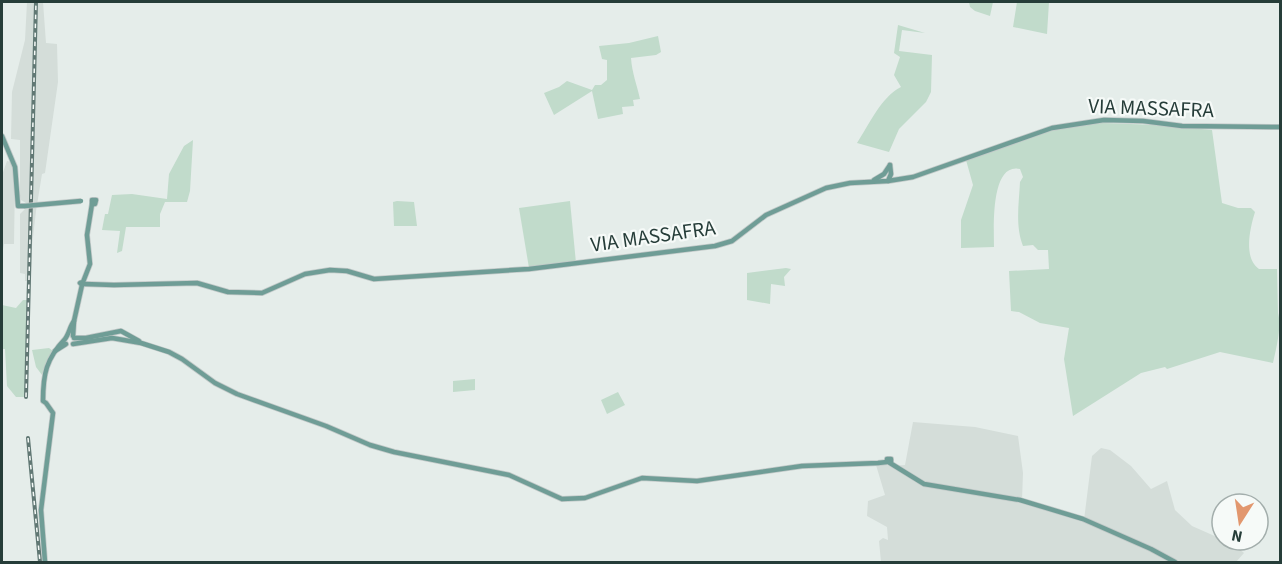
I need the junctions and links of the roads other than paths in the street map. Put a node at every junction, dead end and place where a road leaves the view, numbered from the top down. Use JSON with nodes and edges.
{"nodes":[{"id":1,"x":1281,"y":127,"type":"edge"},
{"id":2,"x":2,"y":136,"type":"edge"},
{"id":3,"x":889,"y":170,"type":"junction"},
{"id":4,"x":902,"y":179,"type":"junction"},
{"id":5,"x":888,"y":181,"type":"junction"},
{"id":6,"x":871,"y":182,"type":"junction"},
{"id":7,"x":83,"y":284,"type":"junction"},
{"id":8,"x":126,"y":333,"type":"junction"},
{"id":9,"x":70,"y":339,"type":"junction"},
{"id":10,"x":124,"y":339,"type":"junction"},
{"id":11,"x":141,"y":343,"type":"junction"},
{"id":12,"x":45,"y":562,"type":"edge"},
{"id":13,"x":1175,"y":562,"type":"edge"}],
"edges":[{"from":1,"to":4,"type":"main road","name":"VIA MASSAFRA"},
{"from":2,"to":7,"type":"main road","bridge":true},
{"from":3,"to":4,"type":"main road"},
{"from":3,"to":5,"type":"main road"},
{"from":3,"to":6,"type":"main road"},
{"from":4,"to":5,"type":"main road","name":"VIA MASSAFRA"},
{"from":5,"to":6,"type":"main road","name":"VIA MASSAFRA"},
{"from":6,"to":7,"type":"main road","name":"VIA MASSAFRA"},
{"from":7,"to":9,"type":"main road"},
{"from":8,"to":9,"type":"main road"},
{"from":8,"to":10,"type":"main road"},
{"from":8,"to":11,"type":"main road"},
{"from":9,"to":10,"type":"main road"},
{"from":9,"to":12,"type":"main road"},
{"from":10,"to":11,"type":"main road"},
{"from":11,"to":13,"type":"main road"}]}
